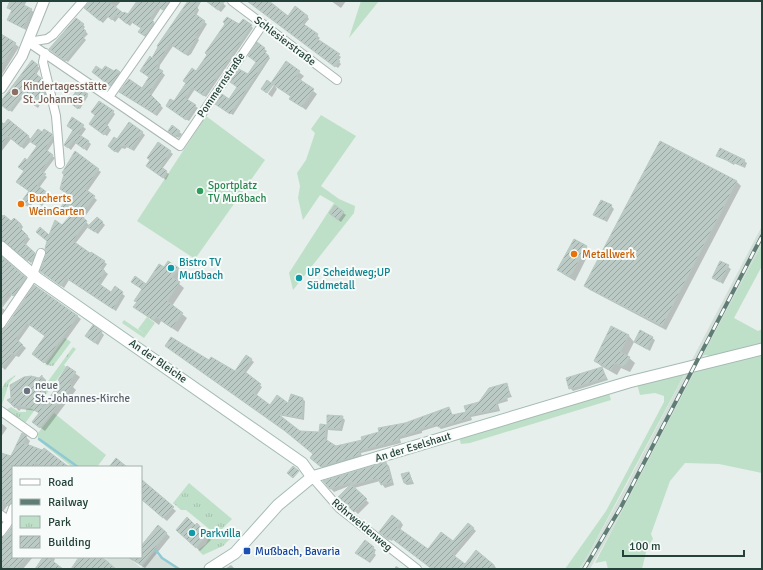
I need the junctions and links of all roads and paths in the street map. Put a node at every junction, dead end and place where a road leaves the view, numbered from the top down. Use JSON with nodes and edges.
{"nodes":[{"id":1,"x":44,"y":1,"type":"edge"},
{"id":2,"x":83,"y":1,"type":"edge"},
{"id":3,"x":176,"y":1,"type":"edge"},
{"id":4,"x":232,"y":1,"type":"edge"},
{"id":5,"x":263,"y":24,"type":"junction"},
{"id":6,"x":28,"y":42,"type":"junction"},
{"id":7,"x":45,"y":53,"type":"junction"},
{"id":8,"x":337,"y":80,"type":"dead end"},
{"id":9,"x":1,"y":88,"type":"edge"},
{"id":10,"x":109,"y":97,"type":"junction"},
{"id":11,"x":60,"y":164,"type":"dead end"},
{"id":12,"x":2,"y":249,"type":"edge"},
{"id":13,"x":41,"y":253,"type":"dead end"},
{"id":14,"x":33,"y":275,"type":"junction"},
{"id":15,"x":1,"y":324,"type":"edge"},
{"id":16,"x":762,"y":349,"type":"edge"},
{"id":17,"x":1,"y":411,"type":"edge"},
{"id":18,"x":33,"y":434,"type":"dead end"},
{"id":19,"x":312,"y":477,"type":"junction"},
{"id":20,"x":12,"y":510,"type":"edge"},
{"id":21,"x":1,"y":514,"type":"edge"},
{"id":22,"x":9,"y":521,"type":"junction"},
{"id":23,"x":1,"y":532,"type":"edge"},
{"id":24,"x":210,"y":569,"type":"edge"},
{"id":25,"x":417,"y":569,"type":"edge"}],
"edges":[{"from":1,"to":6,"type":"street"},
{"from":2,"to":6,"type":"street"},
{"from":3,"to":10,"type":"street"},
{"from":4,"to":5,"type":"street","name":"Schlesierstraße"},
{"from":5,"to":8,"type":"street","name":"Schlesierstraße"},
{"from":5,"to":10,"type":"street","name":"Pommernstraße"},
{"from":6,"to":7,"type":"street"},
{"from":6,"to":9,"type":"street"},
{"from":7,"to":10,"type":"street"},
{"from":7,"to":11,"type":"street"},
{"from":12,"to":14,"type":"main road","name":"An der Bleiche"},
{"from":13,"to":14,"type":"street"},
{"from":14,"to":15,"type":"street"},
{"from":14,"to":19,"type":"main road","name":"An der Bleiche"},
{"from":16,"to":19,"type":"main road","name":"An der Eselshaut"},
{"from":17,"to":18,"type":"street"},
{"from":19,"to":24,"type":"main road","name":"An der Eselshaut"},
{"from":19,"to":25,"type":"street","name":"Röhrweidenweg"},
{"from":20,"to":22,"type":"street"},
{"from":21,"to":22,"type":"street"},
{"from":22,"to":23,"type":"street"}]}
